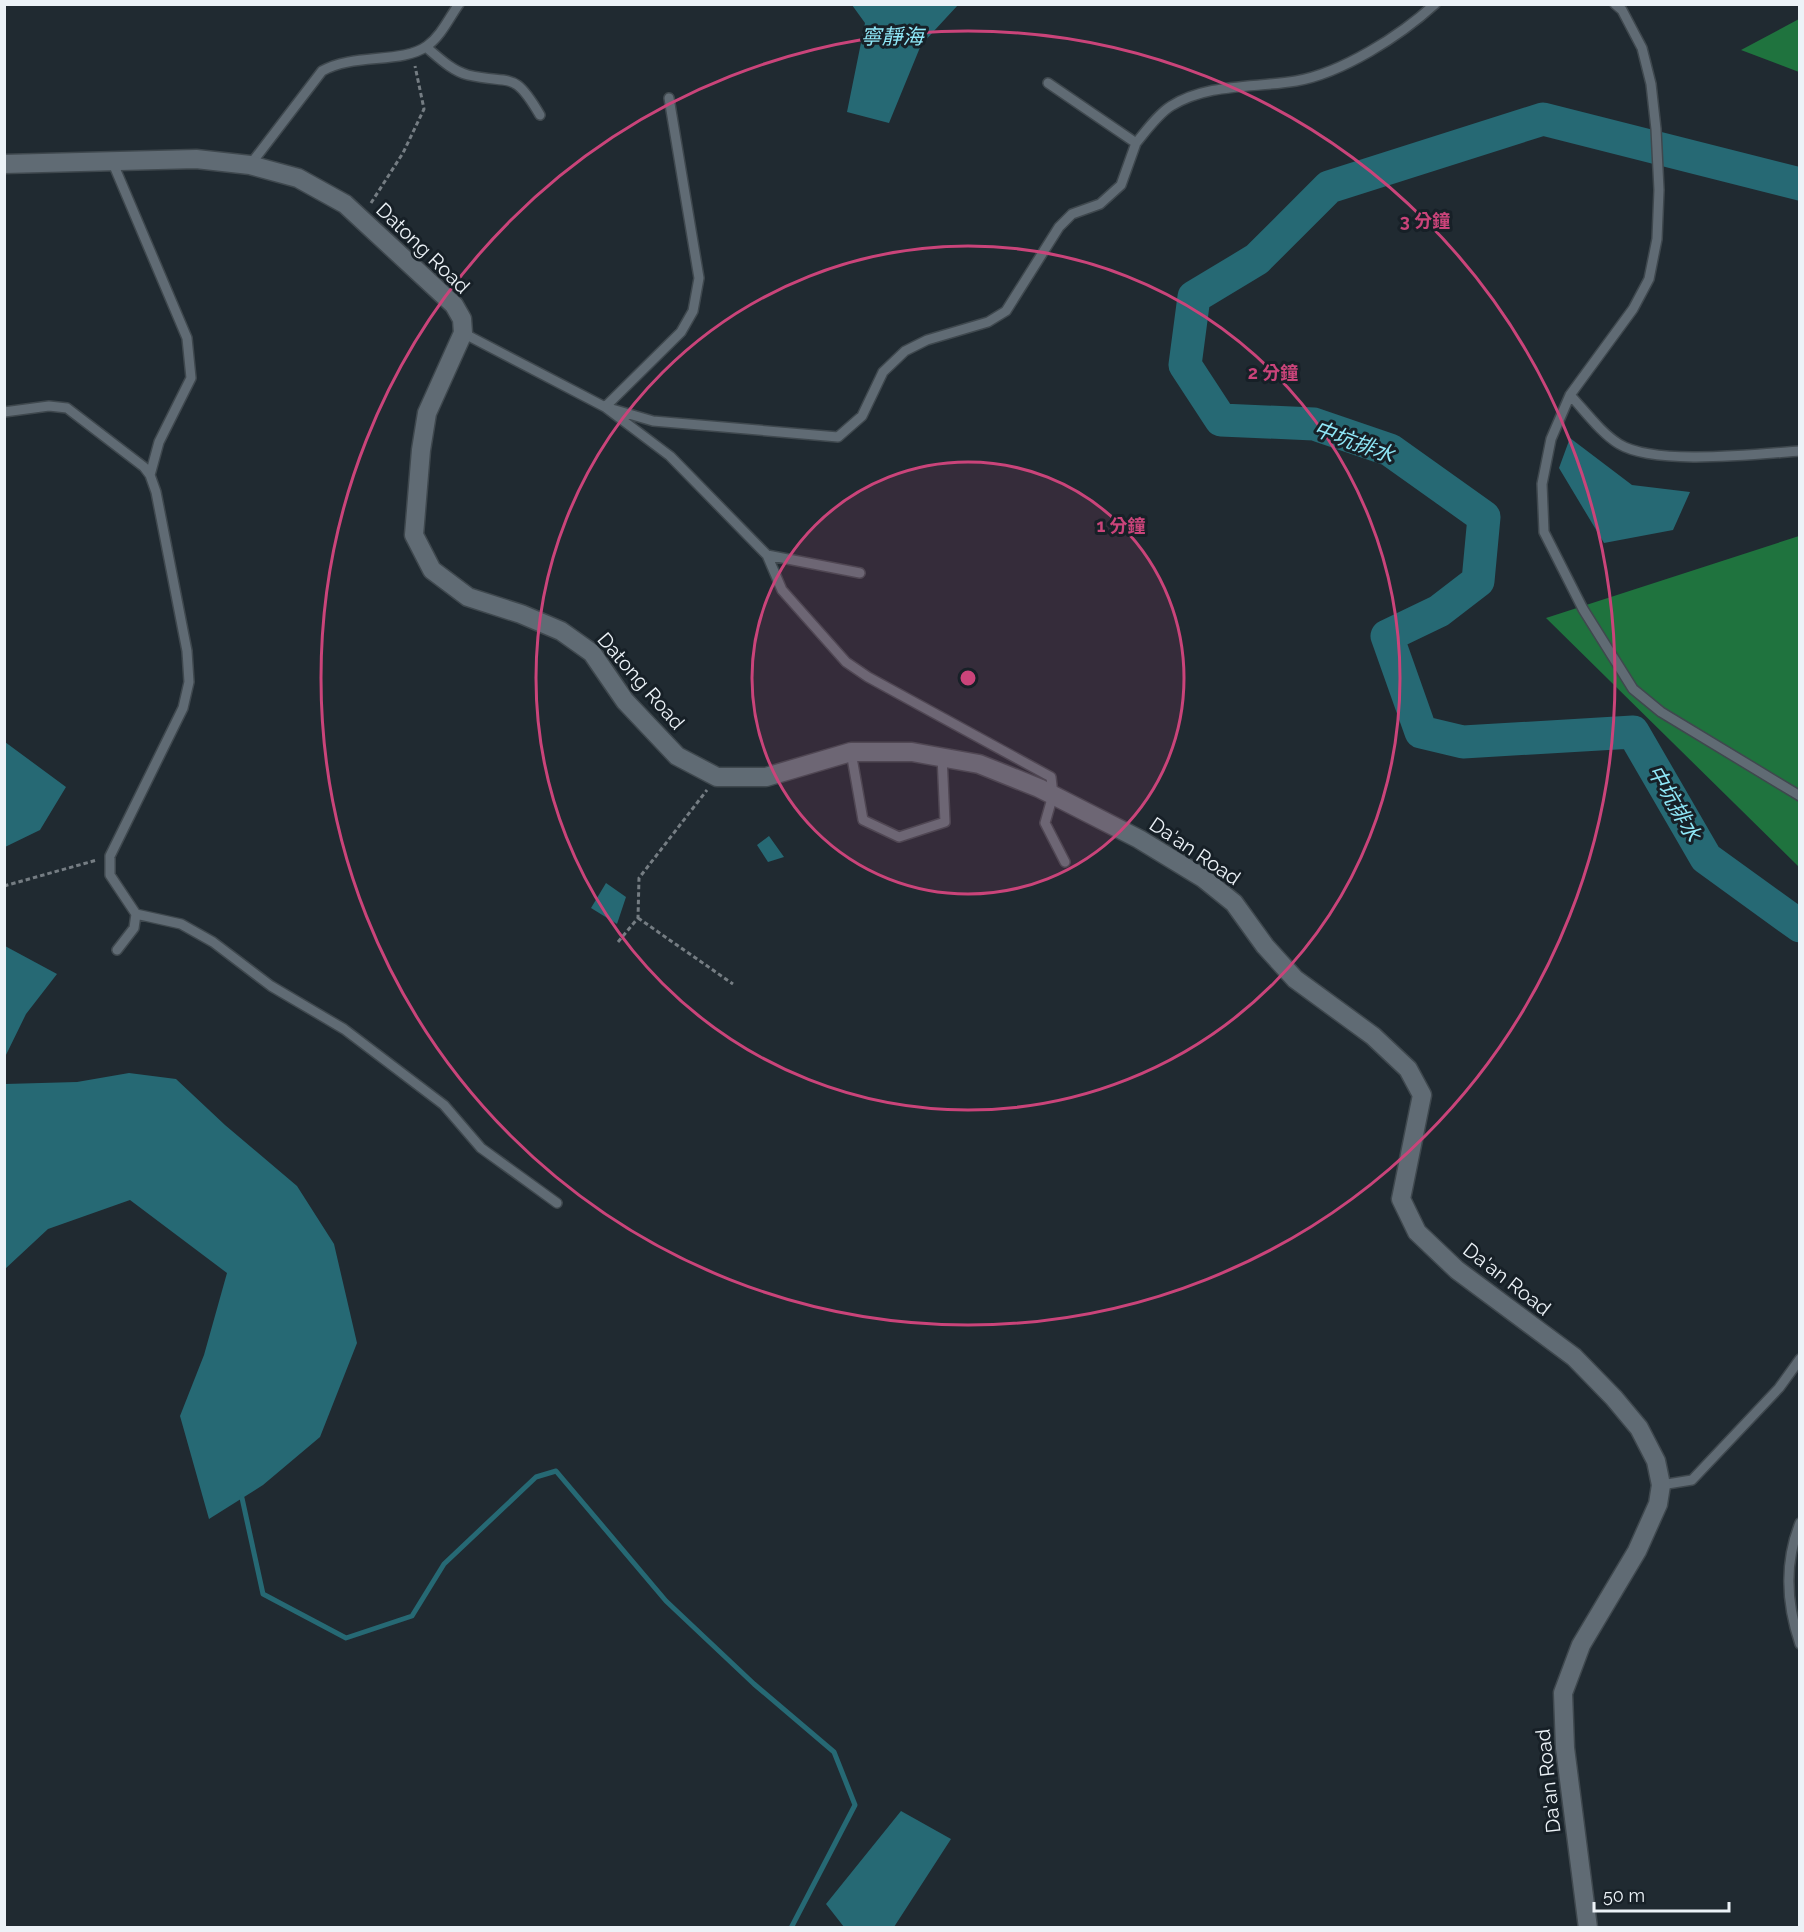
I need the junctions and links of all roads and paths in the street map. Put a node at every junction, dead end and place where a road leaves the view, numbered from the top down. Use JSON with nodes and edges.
{"nodes":[{"id":1,"x":459,"y":4,"type":"edge"},
{"id":2,"x":1435,"y":4,"type":"edge"},
{"id":3,"x":1615,"y":4,"type":"edge"},
{"id":4,"x":426,"y":47,"type":"junction"},
{"id":5,"x":412,"y":52,"type":"junction"},
{"id":6,"x":1048,"y":83,"type":"dead end"},
{"id":7,"x":669,"y":98,"type":"dead end"},
{"id":8,"x":540,"y":115,"type":"dead end"},
{"id":9,"x":1136,"y":143,"type":"junction"},
{"id":10,"x":112,"y":161,"type":"junction"},
{"id":11,"x":4,"y":164,"type":"edge"},
{"id":12,"x":250,"y":165,"type":"junction"},
{"id":13,"x":361,"y":219,"type":"junction"},
{"id":14,"x":463,"y":333,"type":"junction"},
{"id":15,"x":1570,"y":395,"type":"junction"},
{"id":16,"x":605,"y":407,"type":"junction"},
{"id":17,"x":4,"y":412,"type":"edge"},
{"id":18,"x":1800,"y":451,"type":"edge"},
{"id":19,"x":150,"y":475,"type":"junction"},
{"id":20,"x":767,"y":555,"type":"junction"},
{"id":21,"x":860,"y":573,"type":"dead end"},
{"id":22,"x":851,"y":752,"type":"junction"},
{"id":23,"x":942,"y":756,"type":"junction"},
{"id":24,"x":717,"y":777,"type":"junction"},
{"id":25,"x":1053,"y":795,"type":"junction"},
{"id":26,"x":1800,"y":796,"type":"edge"},
{"id":27,"x":110,"y":856,"type":"junction"},
{"id":28,"x":1065,"y":862,"type":"dead end"},
{"id":29,"x":4,"y":886,"type":"edge"},
{"id":30,"x":136,"y":914,"type":"junction"},
{"id":31,"x":638,"y":918,"type":"junction"},
{"id":32,"x":618,"y":942,"type":"dead end"},
{"id":33,"x":117,"y":950,"type":"dead end"},
{"id":34,"x":733,"y":984,"type":"dead end"},
{"id":35,"x":557,"y":1203,"type":"dead end"},
{"id":36,"x":1800,"y":1359,"type":"edge"},
{"id":37,"x":1661,"y":1485,"type":"junction"},
{"id":38,"x":1800,"y":1523,"type":"edge"},
{"id":39,"x":1800,"y":1644,"type":"edge"},
{"id":40,"x":1588,"y":1928,"type":"edge"}],
"edges":[{"from":1,"to":4,"type":"lane"},
{"from":2,"to":9,"type":"lane"},
{"from":3,"to":15,"type":"lane"},
{"from":4,"to":5,"type":"lane"},
{"from":4,"to":8,"type":"lane"},
{"from":5,"to":12,"type":"lane"},
{"from":5,"to":13,"type":"path"},
{"from":6,"to":9,"type":"lane"},
{"from":7,"to":16,"type":"lane"},
{"from":9,"to":16,"type":"lane"},
{"from":10,"to":11,"type":"street","name":"Datong Road"},
{"from":10,"to":12,"type":"street","name":"Datong Road"},
{"from":10,"to":19,"type":"lane"},
{"from":12,"to":13,"type":"street","name":"Datong Road"},
{"from":13,"to":14,"type":"street","name":"Datong Road"},
{"from":14,"to":16,"type":"lane"},
{"from":14,"to":24,"type":"street","name":"Datong Road"},
{"from":15,"to":18,"type":"lane"},
{"from":15,"to":26,"type":"lane"},
{"from":16,"to":20,"type":"lane"},
{"from":17,"to":19,"type":"lane"},
{"from":19,"to":27,"type":"lane"},
{"from":20,"to":21,"type":"lane"},
{"from":20,"to":25,"type":"lane"},
{"from":22,"to":23,"type":"street","name":"Datong Road"},
{"from":22,"to":23,"type":"lane"},
{"from":22,"to":24,"type":"street","name":"Datong Road"},
{"from":23,"to":25,"type":"street","name":"Datong Road"},
{"from":24,"to":31,"type":"path"},
{"from":25,"to":28,"type":"lane"},
{"from":25,"to":37,"type":"street","name":"Da'an Road"},
{"from":27,"to":29,"type":"path"},
{"from":27,"to":30,"type":"lane"},
{"from":30,"to":33,"type":"lane"},
{"from":30,"to":35,"type":"lane"},
{"from":31,"to":32,"type":"path"},
{"from":31,"to":34,"type":"path"},
{"from":36,"to":37,"type":"lane"},
{"from":37,"to":40,"type":"street","name":"Da'an Road"},
{"from":38,"to":39,"type":"lane"}]}
